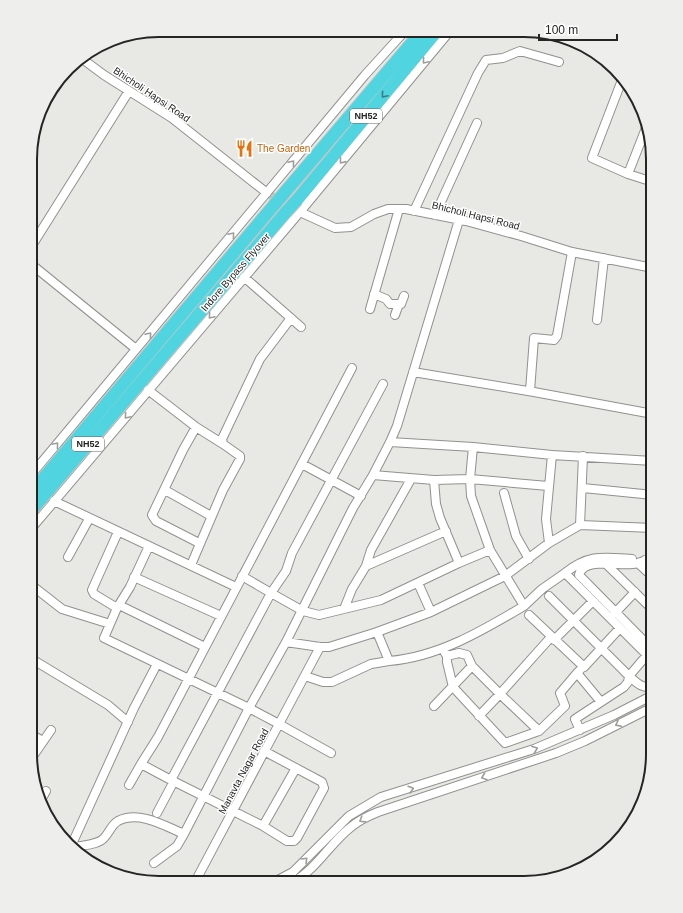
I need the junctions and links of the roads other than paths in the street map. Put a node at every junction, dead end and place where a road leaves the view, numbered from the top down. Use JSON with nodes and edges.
{"nodes":[{"id":1,"x":400,"y":37,"type":"edge"},
{"id":2,"x":417,"y":37,"type":"edge"},
{"id":3,"x":433,"y":37,"type":"edge"},
{"id":4,"x":445,"y":37,"type":"edge"},
{"id":5,"x":86,"y":61,"type":"edge"},
{"id":6,"x":559,"y":62,"type":"dead end"},
{"id":7,"x":620,"y":84,"type":"edge"},
{"id":8,"x":129,"y":91,"type":"junction"},
{"id":9,"x":477,"y":123,"type":"dead end"},
{"id":10,"x":643,"y":135,"type":"edge"},
{"id":11,"x":628,"y":174,"type":"junction"},
{"id":12,"x":646,"y":180,"type":"edge"},
{"id":13,"x":267,"y":193,"type":"junction"},
{"id":14,"x":399,"y":209,"type":"junction"},
{"id":15,"x":414,"y":211,"type":"junction"},
{"id":16,"x":300,"y":212,"type":"junction"},
{"id":17,"x":435,"y":215,"type":"junction"},
{"id":18,"x":459,"y":220,"type":"junction"},
{"id":19,"x":37,"y":237,"type":"edge"},
{"id":20,"x":572,"y":252,"type":"junction"},
{"id":21,"x":604,"y":258,"type":"junction"},
{"id":22,"x":646,"y":266,"type":"edge"},
{"id":23,"x":37,"y":269,"type":"edge"},
{"id":24,"x":244,"y":277,"type":"junction"},
{"id":25,"x":374,"y":294,"type":"junction"},
{"id":26,"x":404,"y":296,"type":"dead end"},
{"id":27,"x":399,"y":304,"type":"junction"},
{"id":28,"x":370,"y":309,"type":"dead end"},
{"id":29,"x":395,"y":315,"type":"dead end"},
{"id":30,"x":291,"y":318,"type":"junction"},
{"id":31,"x":597,"y":320,"type":"dead end"},
{"id":32,"x":301,"y":326,"type":"dead end"},
{"id":33,"x":136,"y":349,"type":"junction"},
{"id":34,"x":352,"y":368,"type":"dead end"},
{"id":35,"x":141,"y":372,"type":"junction"},
{"id":36,"x":413,"y":372,"type":"junction"},
{"id":37,"x":382,"y":384,"type":"dead end"},
{"id":38,"x":148,"y":390,"type":"junction"},
{"id":39,"x":530,"y":391,"type":"junction"},
{"id":40,"x":646,"y":413,"type":"edge"},
{"id":41,"x":196,"y":427,"type":"junction"},
{"id":42,"x":390,"y":442,"type":"junction"},
{"id":43,"x":222,"y":444,"type":"junction"},
{"id":44,"x":473,"y":447,"type":"junction"},
{"id":45,"x":552,"y":455,"type":"junction"},
{"id":46,"x":583,"y":456,"type":"junction"},
{"id":47,"x":646,"y":460,"type":"edge"},
{"id":48,"x":302,"y":464,"type":"junction"},
{"id":49,"x":37,"y":467,"type":"edge"},
{"id":50,"x":373,"y":475,"type":"junction"},
{"id":51,"x":331,"y":479,"type":"junction"},
{"id":52,"x":410,"y":479,"type":"junction"},
{"id":53,"x":470,"y":479,"type":"junction"},
{"id":54,"x":434,"y":480,"type":"junction"},
{"id":55,"x":37,"y":486,"type":"edge"},
{"id":56,"x":548,"y":486,"type":"junction"},
{"id":57,"x":582,"y":488,"type":"junction"},
{"id":58,"x":165,"y":490,"type":"junction"},
{"id":59,"x":504,"y":493,"type":"dead end"},
{"id":60,"x":646,"y":494,"type":"edge"},
{"id":61,"x":361,"y":496,"type":"junction"},
{"id":62,"x":54,"y":501,"type":"junction"},
{"id":63,"x":37,"y":503,"type":"edge"},
{"id":64,"x":211,"y":516,"type":"junction"},
{"id":65,"x":89,"y":519,"type":"junction"},
{"id":66,"x":37,"y":522,"type":"edge"},
{"id":67,"x":580,"y":525,"type":"junction"},
{"id":68,"x":646,"y":528,"type":"edge"},
{"id":69,"x":118,"y":532,"type":"junction"},
{"id":70,"x":446,"y":532,"type":"junction"},
{"id":71,"x":199,"y":543,"type":"junction"},
{"id":72,"x":549,"y":543,"type":"junction"},
{"id":73,"x":149,"y":546,"type":"junction"},
{"id":74,"x":490,"y":550,"type":"junction"},
{"id":75,"x":68,"y":557,"type":"dead end"},
{"id":76,"x":529,"y":558,"type":"junction"},
{"id":77,"x":642,"y":560,"type":"edge"},
{"id":78,"x":459,"y":563,"type":"junction"},
{"id":79,"x":606,"y":564,"type":"junction"},
{"id":80,"x":191,"y":565,"type":"junction"},
{"id":81,"x":366,"y":566,"type":"junction"},
{"id":82,"x":565,"y":573,"type":"junction"},
{"id":83,"x":242,"y":576,"type":"junction"},
{"id":84,"x":505,"y":576,"type":"junction"},
{"id":85,"x":134,"y":577,"type":"junction"},
{"id":86,"x":418,"y":583,"type":"junction"},
{"id":87,"x":236,"y":587,"type":"junction"},
{"id":88,"x":37,"y":589,"type":"edge"},
{"id":89,"x":634,"y":592,"type":"junction"},
{"id":90,"x":272,"y":593,"type":"junction"},
{"id":91,"x":549,"y":596,"type":"dead end"},
{"id":92,"x":593,"y":601,"type":"junction"},
{"id":93,"x":646,"y":603,"type":"edge"},
{"id":94,"x":118,"y":606,"type":"junction"},
{"id":95,"x":524,"y":606,"type":"junction"},
{"id":96,"x":344,"y":609,"type":"junction"},
{"id":97,"x":303,"y":611,"type":"junction"},
{"id":98,"x":431,"y":612,"type":"junction"},
{"id":99,"x":615,"y":613,"type":"junction"},
{"id":100,"x":529,"y":615,"type":"dead end"},
{"id":101,"x":221,"y":616,"type":"junction"},
{"id":102,"x":574,"y":620,"type":"junction"},
{"id":103,"x":110,"y":624,"type":"junction"},
{"id":104,"x":620,"y":628,"type":"junction"},
{"id":105,"x":377,"y":632,"type":"junction"},
{"id":106,"x":553,"y":639,"type":"junction"},
{"id":107,"x":286,"y":642,"type":"junction"},
{"id":108,"x":646,"y":643,"type":"edge"},
{"id":109,"x":205,"y":647,"type":"junction"},
{"id":110,"x":602,"y":647,"type":"junction"},
{"id":111,"x":320,"y":648,"type":"junction"},
{"id":112,"x":442,"y":649,"type":"junction"},
{"id":113,"x":646,"y":654,"type":"edge"},
{"id":114,"x":447,"y":656,"type":"junction"},
{"id":115,"x":646,"y":656,"type":"edge"},
{"id":116,"x":389,"y":661,"type":"junction"},
{"id":117,"x":37,"y":662,"type":"edge"},
{"id":118,"x":157,"y":664,"type":"junction"},
{"id":119,"x":472,"y":666,"type":"junction"},
{"id":120,"x":584,"y":667,"type":"junction"},
{"id":121,"x":577,"y":673,"type":"junction"},
{"id":122,"x":304,"y":676,"type":"junction"},
{"id":123,"x":629,"y":676,"type":"junction"},
{"id":124,"x":188,"y":679,"type":"junction"},
{"id":125,"x":453,"y":687,"type":"junction"},
{"id":126,"x":646,"y":688,"type":"edge"},
{"id":127,"x":217,"y":693,"type":"junction"},
{"id":128,"x":500,"y":694,"type":"junction"},
{"id":129,"x":646,"y":698,"type":"edge"},
{"id":130,"x":600,"y":702,"type":"junction"},
{"id":131,"x":434,"y":706,"type":"dead end"},
{"id":132,"x":249,"y":708,"type":"junction"},
{"id":133,"x":646,"y":710,"type":"edge"},
{"id":134,"x":479,"y":716,"type":"junction"},
{"id":135,"x":128,"y":722,"type":"junction"},
{"id":136,"x":279,"y":724,"type":"junction"},
{"id":137,"x":51,"y":730,"type":"dead end"},
{"id":138,"x":580,"y":730,"type":"junction"},
{"id":139,"x":539,"y":731,"type":"junction"},
{"id":140,"x":37,"y":738,"type":"edge"},
{"id":141,"x":43,"y":741,"type":"junction"},
{"id":142,"x":37,"y":750,"type":"edge"},
{"id":143,"x":264,"y":751,"type":"junction"},
{"id":144,"x":331,"y":753,"type":"dead end"},
{"id":145,"x":141,"y":764,"type":"junction"},
{"id":146,"x":296,"y":768,"type":"junction"},
{"id":147,"x":173,"y":781,"type":"junction"},
{"id":148,"x":129,"y":785,"type":"dead end"},
{"id":149,"x":46,"y":791,"type":"dead end"},
{"id":150,"x":44,"y":795,"type":"edge"},
{"id":151,"x":204,"y":796,"type":"junction"},
{"id":152,"x":232,"y":810,"type":"junction"},
{"id":153,"x":157,"y":813,"type":"dead end"},
{"id":154,"x":263,"y":826,"type":"junction"},
{"id":155,"x":184,"y":834,"type":"junction"},
{"id":156,"x":74,"y":841,"type":"edge"},
{"id":157,"x":79,"y":846,"type":"edge"},
{"id":158,"x":154,"y":863,"type":"dead end"},
{"id":159,"x":198,"y":876,"type":"edge"},
{"id":160,"x":285,"y":876,"type":"edge"},
{"id":161,"x":304,"y":876,"type":"edge"}],
"edges":[{"from":13,"to":1,"type":"street","one_way":true},
{"from":2,"to":35,"type":"highway","name":"Indore Bypass Flyover","number":"NH52","bridge":true},
{"from":3,"to":35,"type":"highway","name":"Indore Bypass Flyover","number":"NH52","one_way":true,"bridge":true},
{"from":4,"to":16,"type":"street","one_way":true},
{"from":5,"to":8,"type":"street","name":"Bhicholi Hapsi Road"},
{"from":6,"to":15,"type":"street"},
{"from":7,"to":11,"type":"street"},
{"from":8,"to":13,"type":"street","name":"Bhicholi Hapsi Road"},
{"from":8,"to":19,"type":"street"},
{"from":9,"to":17,"type":"street"},
{"from":10,"to":11,"type":"street"},
{"from":11,"to":12,"type":"street"},
{"from":33,"to":13,"type":"street","one_way":true},
{"from":14,"to":15,"type":"street","name":"Bhicholi Hapsi Road"},
{"from":14,"to":16,"type":"street","name":"Bhicholi Hapsi Road"},
{"from":14,"to":25,"type":"street"},
{"from":15,"to":17,"type":"street","name":"Bhicholi Hapsi Road"},
{"from":16,"to":24,"type":"street"},
{"from":17,"to":18,"type":"street","name":"Bhicholi Hapsi Road"},
{"from":18,"to":20,"type":"street","name":"Bhicholi Hapsi Road"},
{"from":18,"to":36,"type":"street"},
{"from":20,"to":21,"type":"street","name":"Bhicholi Hapsi Road"},
{"from":20,"to":39,"type":"street"},
{"from":21,"to":22,"type":"street","name":"Bhicholi Hapsi Road"},
{"from":21,"to":31,"type":"street"},
{"from":23,"to":33,"type":"street"},
{"from":24,"to":30,"type":"street"},
{"from":24,"to":38,"type":"street","one_way":true},
{"from":25,"to":27,"type":"street"},
{"from":25,"to":28,"type":"street"},
{"from":26,"to":27,"type":"street"},
{"from":27,"to":29,"type":"street"},
{"from":30,"to":32,"type":"street"},
{"from":30,"to":43,"type":"street"},
{"from":49,"to":33,"type":"street","one_way":true},
{"from":34,"to":48,"type":"street"},
{"from":35,"to":55,"type":"highway","name":"Indore Bypass Flyover","number":"NH52"},
{"from":35,"to":63,"type":"highway","name":"Indore Bypass Flyover","number":"NH52"},
{"from":36,"to":39,"type":"street"},
{"from":36,"to":42,"type":"street"},
{"from":37,"to":51,"type":"street"},
{"from":38,"to":41,"type":"street"},
{"from":38,"to":62,"type":"street","one_way":true},
{"from":39,"to":40,"type":"street"},
{"from":41,"to":43,"type":"street"},
{"from":41,"to":58,"type":"street"},
{"from":42,"to":44,"type":"street"},
{"from":42,"to":50,"type":"street"},
{"from":43,"to":64,"type":"street"},
{"from":44,"to":45,"type":"street"},
{"from":44,"to":53,"type":"street"},
{"from":45,"to":46,"type":"street"},
{"from":45,"to":56,"type":"street"},
{"from":46,"to":47,"type":"street"},
{"from":46,"to":57,"type":"street"},
{"from":48,"to":51,"type":"street"},
{"from":48,"to":83,"type":"street"},
{"from":50,"to":52,"type":"street"},
{"from":50,"to":61,"type":"street"},
{"from":51,"to":61,"type":"street"},
{"from":51,"to":90,"type":"street"},
{"from":52,"to":54,"type":"street"},
{"from":52,"to":81,"type":"street"},
{"from":53,"to":54,"type":"street"},
{"from":53,"to":56,"type":"street"},
{"from":53,"to":74,"type":"street"},
{"from":54,"to":70,"type":"street"},
{"from":56,"to":72,"type":"street"},
{"from":57,"to":60,"type":"street"},
{"from":57,"to":67,"type":"street"},
{"from":58,"to":64,"type":"street"},
{"from":58,"to":71,"type":"street"},
{"from":59,"to":76,"type":"street"},
{"from":61,"to":97,"type":"street"},
{"from":62,"to":65,"type":"street"},
{"from":62,"to":66,"type":"street"},
{"from":64,"to":71,"type":"street"},
{"from":65,"to":69,"type":"street"},
{"from":65,"to":75,"type":"street"},
{"from":67,"to":68,"type":"street"},
{"from":67,"to":72,"type":"street"},
{"from":69,"to":73,"type":"street"},
{"from":69,"to":94,"type":"street"},
{"from":70,"to":78,"type":"street"},
{"from":70,"to":81,"type":"street"},
{"from":71,"to":80,"type":"street"},
{"from":72,"to":76,"type":"street"},
{"from":73,"to":80,"type":"street"},
{"from":73,"to":85,"type":"street"},
{"from":74,"to":78,"type":"street"},
{"from":74,"to":84,"type":"street"},
{"from":76,"to":84,"type":"street"},
{"from":77,"to":79,"type":"street"},
{"from":77,"to":82,"type":"street"},
{"from":78,"to":86,"type":"street"},
{"from":79,"to":89,"type":"street"},
{"from":79,"to":99,"type":"street"},
{"from":80,"to":87,"type":"street"},
{"from":81,"to":96,"type":"street"},
{"from":82,"to":92,"type":"street"},
{"from":82,"to":95,"type":"street"},
{"from":83,"to":87,"type":"street"},
{"from":83,"to":90,"type":"street"},
{"from":84,"to":95,"type":"street"},
{"from":84,"to":98,"type":"street"},
{"from":85,"to":94,"type":"street"},
{"from":85,"to":101,"type":"street"},
{"from":86,"to":96,"type":"street"},
{"from":86,"to":98,"type":"street"},
{"from":87,"to":101,"type":"street"},
{"from":88,"to":103,"type":"street"},
{"from":89,"to":93,"type":"street"},
{"from":89,"to":99,"type":"street"},
{"from":90,"to":97,"type":"street"},
{"from":90,"to":127,"type":"street"},
{"from":91,"to":102,"type":"street"},
{"from":92,"to":102,"type":"street"},
{"from":92,"to":104,"type":"street"},
{"from":94,"to":103,"type":"street"},
{"from":94,"to":109,"type":"street"},
{"from":95,"to":112,"type":"street"},
{"from":96,"to":97,"type":"street"},
{"from":97,"to":107,"type":"street"},
{"from":98,"to":105,"type":"street"},
{"from":99,"to":108,"type":"street"},
{"from":100,"to":106,"type":"street"},
{"from":101,"to":109,"type":"street"},
{"from":102,"to":106,"type":"street"},
{"from":102,"to":110,"type":"street"},
{"from":103,"to":118,"type":"street","name":"Manavta Nagar Road"},
{"from":104,"to":110,"type":"street"},
{"from":104,"to":113,"type":"street"},
{"from":105,"to":111,"type":"street"},
{"from":105,"to":116,"type":"street"},
{"from":106,"to":120,"type":"street"},
{"from":106,"to":128,"type":"street"},
{"from":107,"to":111,"type":"street"},
{"from":107,"to":132,"type":"street"},
{"from":109,"to":124,"type":"street"},
{"from":110,"to":120,"type":"street"},
{"from":110,"to":123,"type":"street"},
{"from":111,"to":122,"type":"street"},
{"from":112,"to":114,"type":"street"},
{"from":112,"to":116,"type":"street"},
{"from":114,"to":119,"type":"street"},
{"from":114,"to":125,"type":"street"},
{"from":115,"to":123,"type":"street"},
{"from":116,"to":122,"type":"street"},
{"from":117,"to":135,"type":"street"},
{"from":118,"to":124,"type":"street","name":"Manavta Nagar Road"},
{"from":118,"to":135,"type":"street"},
{"from":119,"to":125,"type":"street"},
{"from":119,"to":128,"type":"street"},
{"from":120,"to":121,"type":"street"},
{"from":121,"to":130,"type":"street"},
{"from":121,"to":139,"type":"street"},
{"from":122,"to":136,"type":"street"},
{"from":123,"to":126,"type":"street"},
{"from":123,"to":130,"type":"street"},
{"from":124,"to":127,"type":"street","name":"Manavta Nagar Road"},
{"from":124,"to":145,"type":"street"},
{"from":125,"to":131,"type":"street"},
{"from":125,"to":134,"type":"street"},
{"from":127,"to":132,"type":"street","name":"Manavta Nagar Road"},
{"from":127,"to":147,"type":"street"},
{"from":128,"to":134,"type":"street"},
{"from":128,"to":139,"type":"street"},
{"from":129,"to":138,"type":"street"},
{"from":130,"to":138,"type":"street"},
{"from":132,"to":136,"type":"street","name":"Manavta Nagar Road"},
{"from":132,"to":151,"type":"street"},
{"from":133,"to":161,"type":"street","one_way":true},
{"from":134,"to":139,"type":"street"},
{"from":135,"to":156,"type":"street"},
{"from":136,"to":143,"type":"street","name":"Manavta Nagar Road"},
{"from":136,"to":144,"type":"street"},
{"from":137,"to":141,"type":"street"},
{"from":160,"to":138,"type":"street","one_way":true},
{"from":140,"to":141,"type":"street"},
{"from":141,"to":142,"type":"street"},
{"from":143,"to":146,"type":"street"},
{"from":143,"to":152,"type":"street","name":"Manavta Nagar Road"},
{"from":145,"to":147,"type":"street"},
{"from":145,"to":148,"type":"street"},
{"from":146,"to":154,"type":"street"},
{"from":146,"to":154,"type":"street"},
{"from":147,"to":151,"type":"street"},
{"from":147,"to":153,"type":"street"},
{"from":149,"to":150,"type":"street"},
{"from":151,"to":152,"type":"street"},
{"from":151,"to":155,"type":"street"},
{"from":152,"to":154,"type":"street"},
{"from":152,"to":159,"type":"street","name":"Manavta Nagar Road"},
{"from":155,"to":157,"type":"street"},
{"from":155,"to":158,"type":"street"}]}
